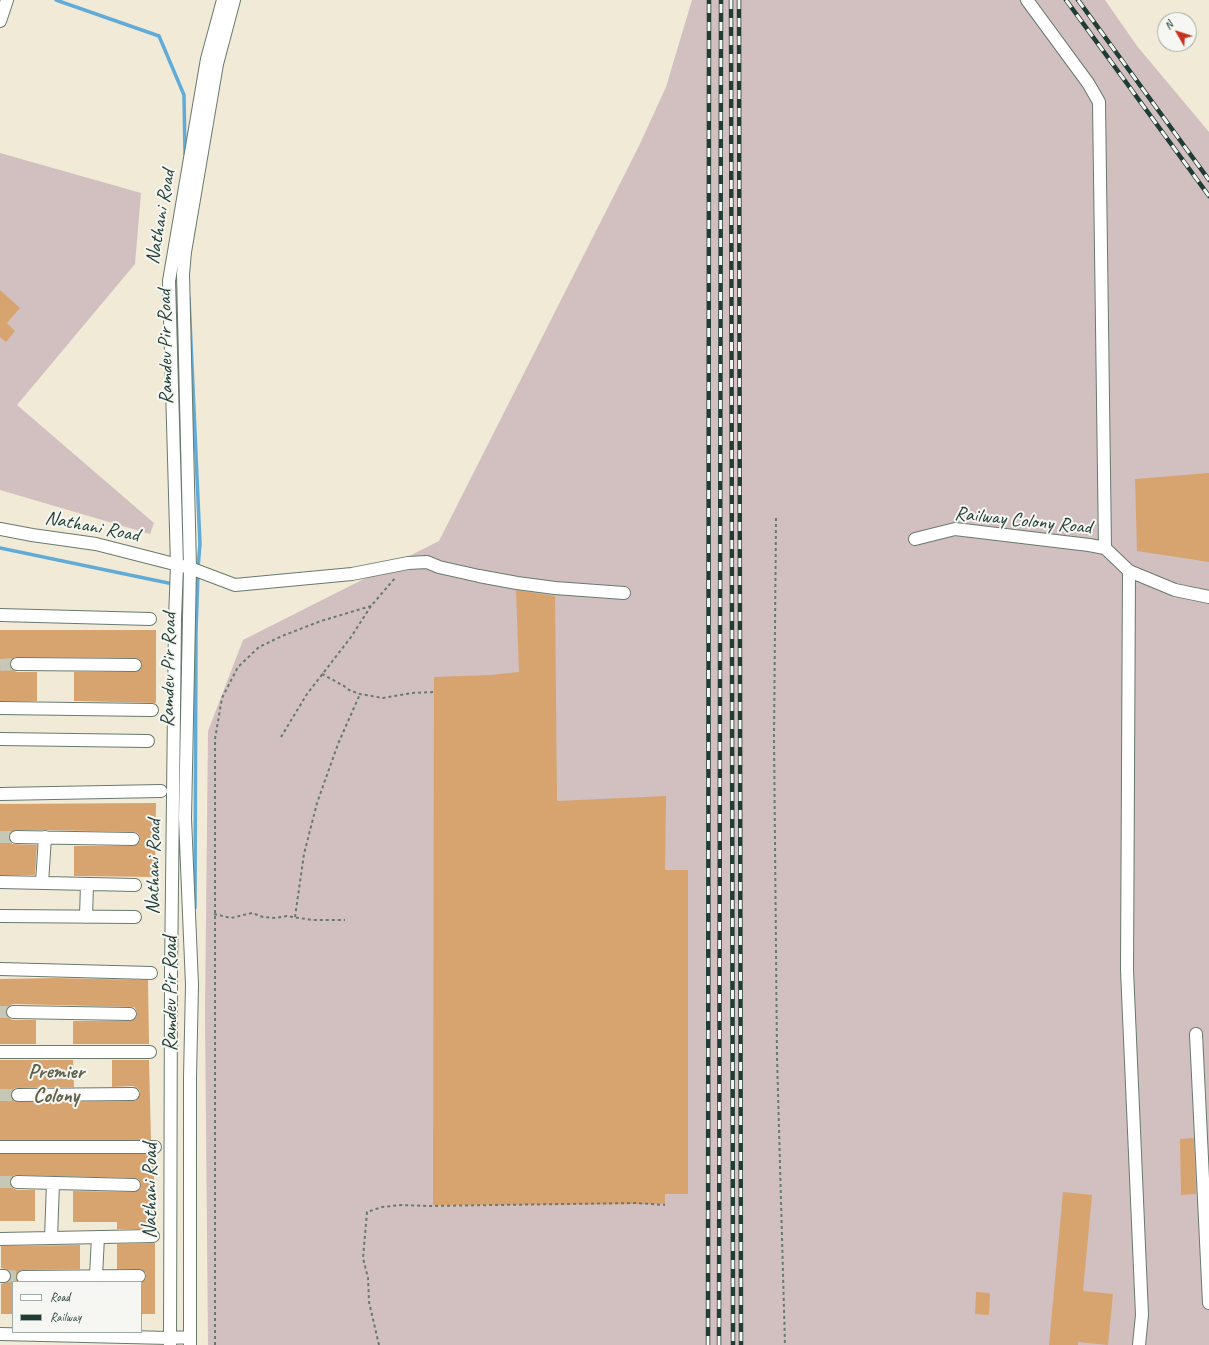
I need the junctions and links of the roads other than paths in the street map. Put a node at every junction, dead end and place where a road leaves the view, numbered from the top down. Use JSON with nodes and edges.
{"nodes":[{"id":1,"x":7,"y":0,"type":"edge"},
{"id":2,"x":223,"y":0,"type":"edge"},
{"id":3,"x":234,"y":0,"type":"edge"},
{"id":4,"x":1027,"y":0,"type":"edge"},
{"id":5,"x":0,"y":21,"type":"edge"},
{"id":6,"x":219,"y":35,"type":"junction"},
{"id":7,"x":0,"y":529,"type":"edge"},
{"id":8,"x":915,"y":539,"type":"dead end"},
{"id":9,"x":1105,"y":548,"type":"junction"},
{"id":10,"x":177,"y":565,"type":"junction"},
{"id":11,"x":190,"y":568,"type":"junction"},
{"id":12,"x":1129,"y":571,"type":"junction"},
{"id":13,"x":624,"y":593,"type":"dead end"},
{"id":14,"x":1209,"y":597,"type":"edge"},
{"id":15,"x":0,"y":616,"type":"edge"},
{"id":16,"x":150,"y":619,"type":"dead end"},
{"id":17,"x":17,"y":664,"type":"tunnel mouth"},
{"id":18,"x":135,"y":665,"type":"dead end"},
{"id":19,"x":0,"y":708,"type":"edge"},
{"id":20,"x":152,"y":710,"type":"dead end"},
{"id":21,"x":0,"y":739,"type":"edge"},
{"id":22,"x":148,"y":742,"type":"dead end"},
{"id":23,"x":161,"y":791,"type":"dead end"},
{"id":24,"x":180,"y":791,"type":"junction"},
{"id":25,"x":0,"y":794,"type":"edge"},
{"id":26,"x":16,"y":837,"type":"tunnel mouth"},
{"id":27,"x":44,"y":837,"type":"junction"},
{"id":28,"x":133,"y":839,"type":"dead end"},
{"id":29,"x":0,"y":882,"type":"edge"},
{"id":30,"x":42,"y":883,"type":"junction"},
{"id":31,"x":87,"y":884,"type":"junction"},
{"id":32,"x":135,"y":885,"type":"dead end"},
{"id":33,"x":0,"y":916,"type":"edge"},
{"id":34,"x":86,"y":917,"type":"junction"},
{"id":35,"x":135,"y":917,"type":"dead end"},
{"id":36,"x":0,"y":969,"type":"edge"},
{"id":37,"x":151,"y":973,"type":"dead end"},
{"id":38,"x":171,"y":974,"type":"junction"},
{"id":39,"x":192,"y":974,"type":"junction"},
{"id":40,"x":13,"y":1012,"type":"tunnel mouth"},
{"id":41,"x":130,"y":1014,"type":"dead end"},
{"id":42,"x":1196,"y":1034,"type":"dead end"},
{"id":43,"x":0,"y":1052,"type":"edge"},
{"id":44,"x":150,"y":1052,"type":"dead end"},
{"id":45,"x":18,"y":1094,"type":"tunnel mouth"},
{"id":46,"x":133,"y":1094,"type":"dead end"},
{"id":47,"x":155,"y":1146,"type":"dead end"},
{"id":48,"x":0,"y":1147,"type":"edge"},
{"id":49,"x":171,"y":1148,"type":"junction"},
{"id":50,"x":190,"y":1148,"type":"junction"},
{"id":51,"x":17,"y":1182,"type":"tunnel mouth"},
{"id":52,"x":53,"y":1183,"type":"junction"},
{"id":53,"x":134,"y":1185,"type":"dead end"},
{"id":54,"x":153,"y":1236,"type":"dead end"},
{"id":55,"x":98,"y":1237,"type":"junction"},
{"id":56,"x":51,"y":1238,"type":"junction"},
{"id":57,"x":0,"y":1239,"type":"edge"},
{"id":58,"x":96,"y":1276,"type":"junction"},
{"id":59,"x":139,"y":1276,"type":"dead end"},
{"id":60,"x":23,"y":1277,"type":"tunnel mouth"},
{"id":61,"x":1209,"y":1303,"type":"edge"},
{"id":62,"x":0,"y":1334,"type":"edge"},
{"id":63,"x":169,"y":1341,"type":"edge"},
{"id":64,"x":190,"y":1341,"type":"edge"},
{"id":65,"x":1139,"y":1345,"type":"edge"}],
"edges":[{"from":1,"to":5,"type":"street"},
{"from":2,"to":6,"type":"street","name":"Nathani Road"},
{"from":3,"to":6,"type":"street","name":"Ramdev Pir Road"},
{"from":4,"to":9,"type":"street"},
{"from":6,"to":10,"type":"street","name":"Nathani Road"},
{"from":6,"to":11,"type":"street","name":"Ramdev Pir Road"},
{"from":7,"to":10,"type":"street","name":"Nathani Road"},
{"from":8,"to":9,"type":"street","name":"Railway Colony Road"},
{"from":9,"to":12,"type":"street"},
{"from":10,"to":11,"type":"street"},
{"from":10,"to":24,"type":"street","name":"Nathani Road"},
{"from":11,"to":13,"type":"street"},
{"from":11,"to":24,"type":"street","name":"Ramdev Pir Road"},
{"from":12,"to":14,"type":"street"},
{"from":12,"to":65,"type":"street"},
{"from":15,"to":16,"type":"street"},
{"from":17,"to":18,"type":"street"},
{"from":19,"to":20,"type":"street"},
{"from":21,"to":22,"type":"street"},
{"from":23,"to":25,"type":"street"},
{"from":24,"to":38,"type":"street","name":"Nathani Road"},
{"from":24,"to":39,"type":"street","name":"Ramdev Pir Road"},
{"from":26,"to":27,"type":"street"},
{"from":27,"to":28,"type":"street"},
{"from":27,"to":30,"type":"street"},
{"from":29,"to":30,"type":"street"},
{"from":30,"to":31,"type":"street"},
{"from":31,"to":32,"type":"street"},
{"from":31,"to":34,"type":"street"},
{"from":33,"to":34,"type":"street"},
{"from":34,"to":35,"type":"street"},
{"from":36,"to":37,"type":"street"},
{"from":38,"to":39,"type":"street"},
{"from":38,"to":49,"type":"street","name":"Nathani Road"},
{"from":39,"to":50,"type":"street","name":"Ramdev Pir Road"},
{"from":40,"to":41,"type":"street"},
{"from":42,"to":61,"type":"street"},
{"from":43,"to":44,"type":"street"},
{"from":45,"to":46,"type":"street"},
{"from":47,"to":48,"type":"street"},
{"from":49,"to":50,"type":"street"},
{"from":49,"to":63,"type":"street","name":"Nathani Road"},
{"from":50,"to":64,"type":"street","name":"Ramdev Pir Road"},
{"from":51,"to":52,"type":"street"},
{"from":52,"to":53,"type":"street"},
{"from":52,"to":56,"type":"street"},
{"from":54,"to":55,"type":"street"},
{"from":55,"to":56,"type":"street"},
{"from":55,"to":58,"type":"street"},
{"from":56,"to":57,"type":"street"},
{"from":58,"to":59,"type":"street"},
{"from":58,"to":60,"type":"street"},
{"from":62,"to":63,"type":"street"},
{"from":63,"to":64,"type":"street"}]}
